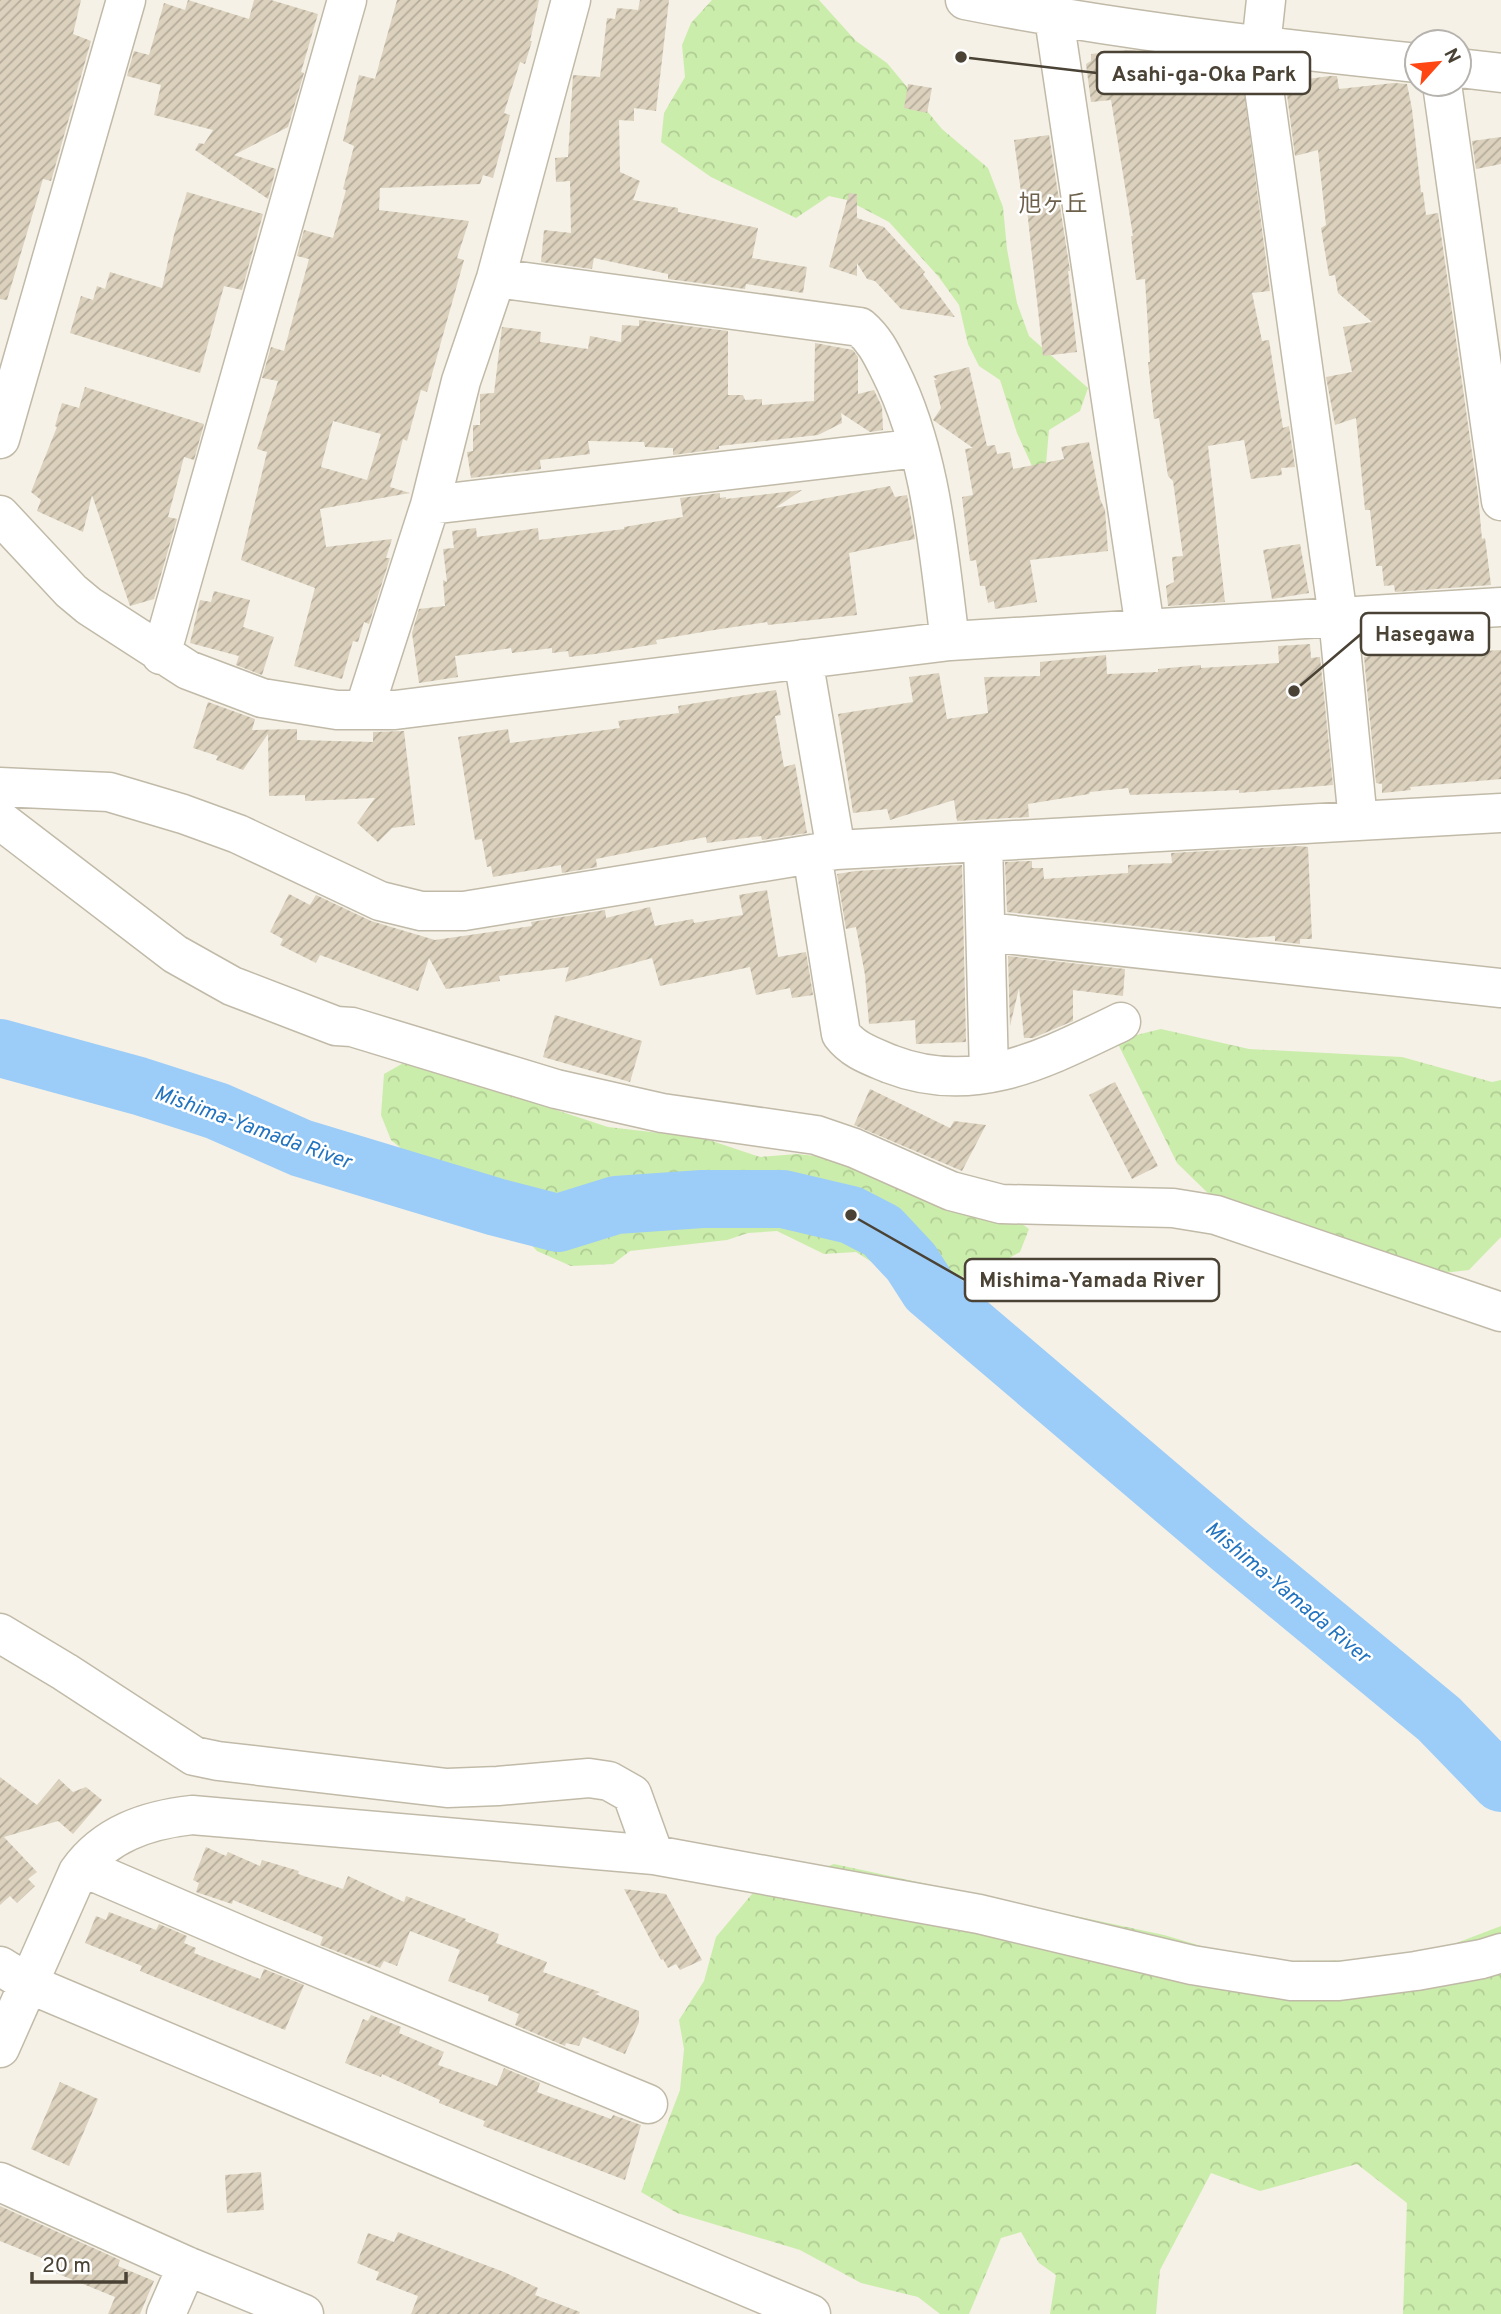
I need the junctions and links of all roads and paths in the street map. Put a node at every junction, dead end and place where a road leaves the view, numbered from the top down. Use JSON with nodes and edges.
{"nodes":[{"id":1,"x":126,"y":0,"type":"edge"},
{"id":2,"x":347,"y":0,"type":"edge"},
{"id":3,"x":571,"y":0,"type":"edge"},
{"id":4,"x":965,"y":0,"type":"edge"},
{"id":5,"x":1266,"y":0,"type":"edge"},
{"id":6,"x":1054,"y":18,"type":"junction"},
{"id":7,"x":1261,"y":46,"type":"junction"},
{"id":8,"x":1403,"y":61,"type":"edge"},
{"id":9,"x":1473,"y":70,"type":"edge"},
{"id":10,"x":1501,"y":73,"type":"edge"},
{"id":11,"x":1444,"y":98,"type":"edge"},
{"id":12,"x":496,"y":278,"type":"junction"},
{"id":13,"x":0,"y":439,"type":"edge"},
{"id":14,"x":919,"y":448,"type":"junction"},
{"id":15,"x":1501,"y":501,"type":"edge"},
{"id":16,"x":430,"y":505,"type":"junction"},
{"id":17,"x":0,"y":515,"type":"edge"},
{"id":18,"x":1501,"y":607,"type":"edge"},
{"id":19,"x":1338,"y":617,"type":"junction"},
{"id":20,"x":1145,"y":628,"type":"junction"},
{"id":21,"x":950,"y":641,"type":"junction"},
{"id":22,"x":161,"y":654,"type":"junction"},
{"id":23,"x":803,"y":659,"type":"junction"},
{"id":24,"x":364,"y":710,"type":"junction"},
{"id":25,"x":0,"y":787,"type":"edge"},
{"id":26,"x":1501,"y":813,"type":"edge"},
{"id":27,"x":0,"y":820,"type":"edge"},
{"id":28,"x":1358,"y":821,"type":"junction"},
{"id":29,"x":984,"y":842,"type":"junction"},
{"id":30,"x":824,"y":852,"type":"junction"},
{"id":31,"x":986,"y":932,"type":"junction"},
{"id":32,"x":1501,"y":988,"type":"edge"},
{"id":33,"x":1121,"y":1021,"type":"dead end"},
{"id":34,"x":989,"y":1073,"type":"junction"},
{"id":35,"x":1501,"y":1312,"type":"edge"},
{"id":36,"x":0,"y":1633,"type":"edge"},
{"id":37,"x":654,"y":1855,"type":"junction"},
{"id":38,"x":82,"y":1867,"type":"junction"},
{"id":39,"x":1501,"y":1953,"type":"edge"},
{"id":40,"x":15,"y":1975,"type":"edge"},
{"id":41,"x":0,"y":2048,"type":"edge"},
{"id":42,"x":648,"y":2104,"type":"dead end"},
{"id":43,"x":0,"y":2182,"type":"edge"},
{"id":44,"x":187,"y":2266,"type":"junction"},
{"id":45,"x":166,"y":2314,"type":"edge"},
{"id":46,"x":304,"y":2314,"type":"edge"},
{"id":47,"x":811,"y":2314,"type":"edge"}],
"edges":[{"from":1,"to":13,"type":"street"},
{"from":2,"to":22,"type":"street"},
{"from":3,"to":12,"type":"street"},
{"from":4,"to":6,"type":"street"},
{"from":5,"to":7,"type":"street"},
{"from":6,"to":7,"type":"street"},
{"from":6,"to":20,"type":"street"},
{"from":7,"to":8,"type":"street"},
{"from":7,"to":19,"type":"street"},
{"from":9,"to":10,"type":"street"},
{"from":11,"to":15,"type":"street"},
{"from":12,"to":14,"type":"street"},
{"from":12,"to":16,"type":"street"},
{"from":14,"to":16,"type":"street"},
{"from":14,"to":21,"type":"street"},
{"from":16,"to":24,"type":"street"},
{"from":17,"to":22,"type":"street"},
{"from":18,"to":19,"type":"street"},
{"from":19,"to":20,"type":"street"},
{"from":19,"to":28,"type":"street"},
{"from":20,"to":21,"type":"street"},
{"from":21,"to":23,"type":"street"},
{"from":22,"to":24,"type":"street"},
{"from":23,"to":24,"type":"street"},
{"from":23,"to":30,"type":"street"},
{"from":25,"to":30,"type":"street"},
{"from":26,"to":28,"type":"street"},
{"from":27,"to":35,"type":"street"},
{"from":28,"to":29,"type":"street"},
{"from":29,"to":30,"type":"street"},
{"from":29,"to":31,"type":"street"},
{"from":30,"to":34,"type":"street"},
{"from":31,"to":32,"type":"street"},
{"from":31,"to":34,"type":"street"},
{"from":33,"to":34,"type":"street"},
{"from":36,"to":37,"type":"street"},
{"from":37,"to":38,"type":"street"},
{"from":37,"to":39,"type":"street"},
{"from":38,"to":40,"type":"street"},
{"from":38,"to":42,"type":"street"},
{"from":40,"to":41,"type":"street"},
{"from":40,"to":47,"type":"street"},
{"from":43,"to":44,"type":"street"},
{"from":44,"to":45,"type":"street"},
{"from":44,"to":46,"type":"street"}]}
